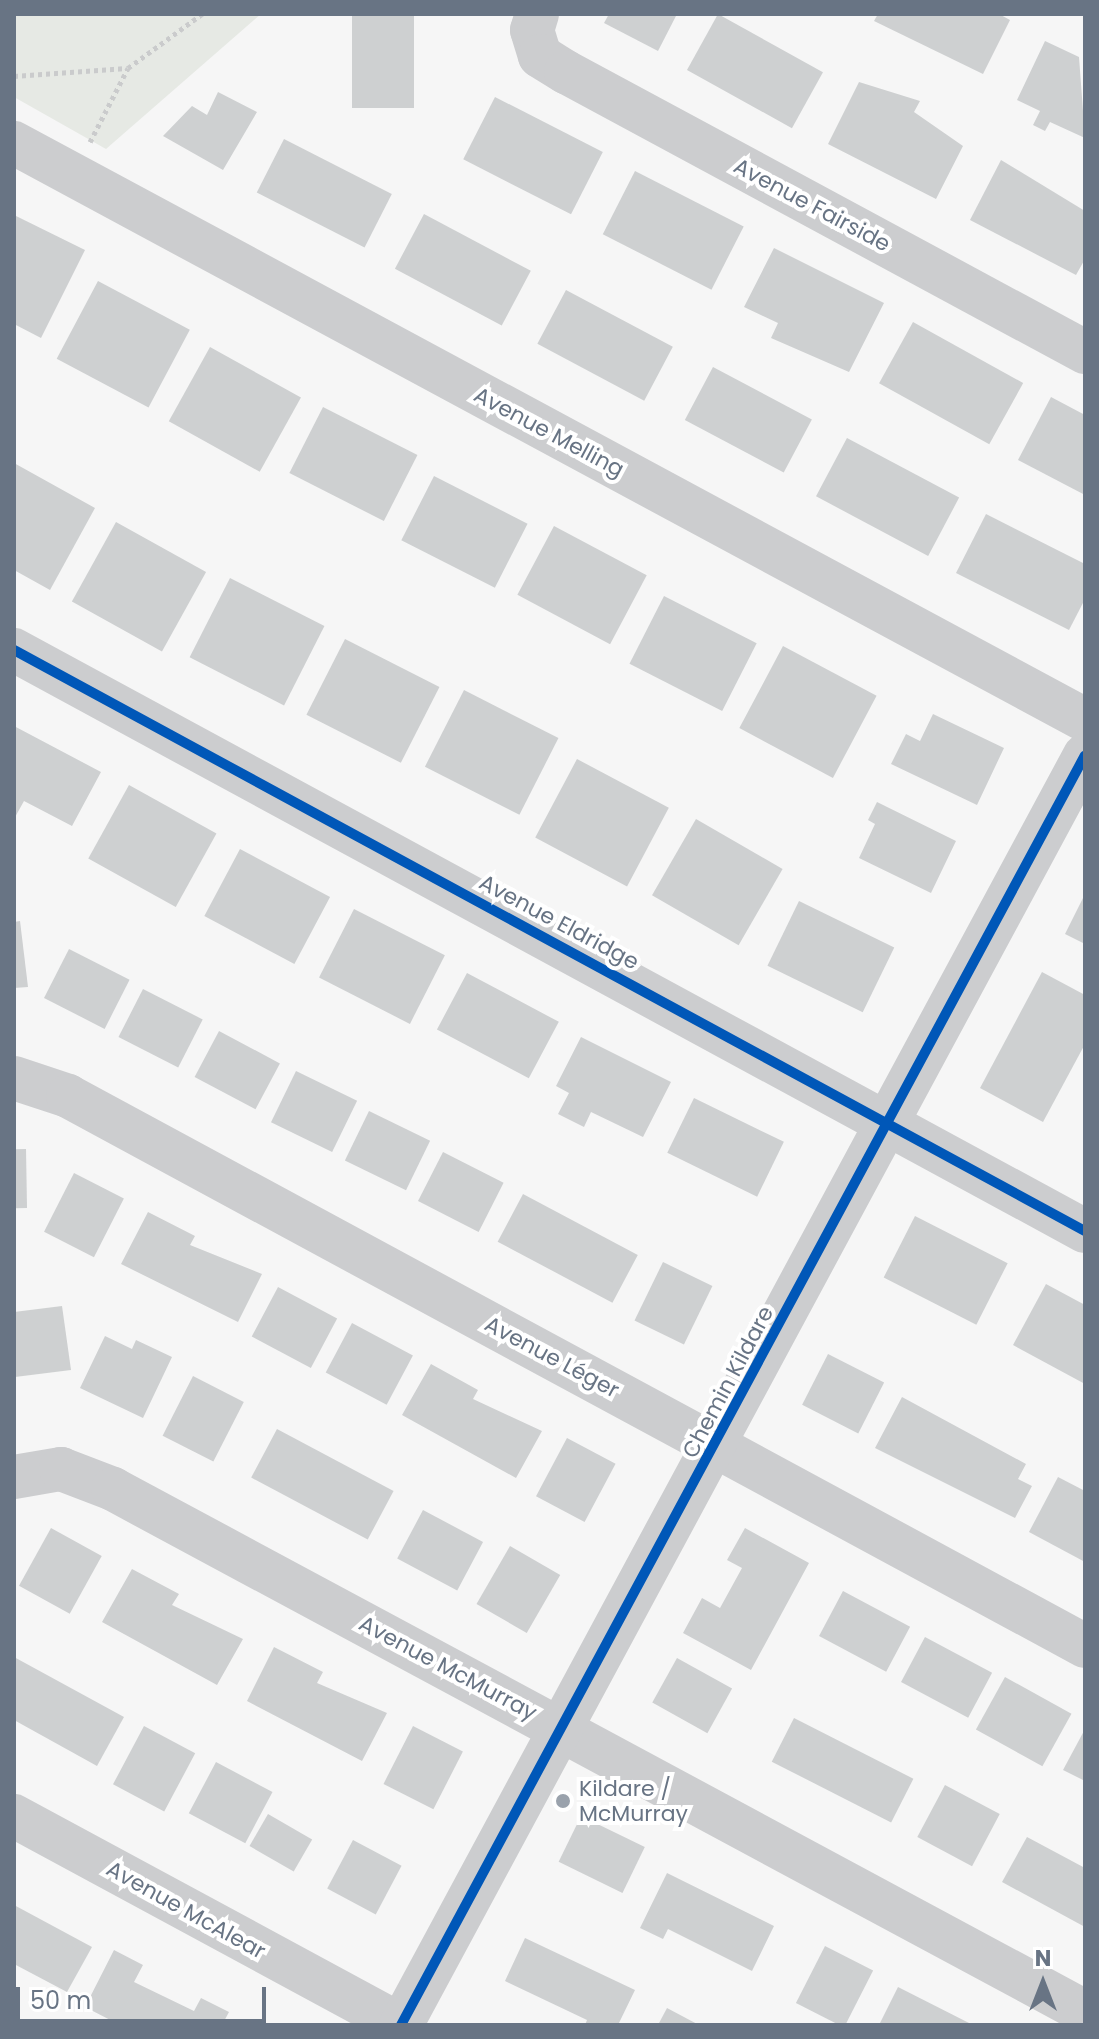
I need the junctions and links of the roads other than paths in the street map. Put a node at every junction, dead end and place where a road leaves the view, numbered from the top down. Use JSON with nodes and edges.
{"nodes":[{"id":1,"x":538,"y":35,"type":"edge"},
{"id":2,"x":14,"y":143,"type":"edge"},
{"id":3,"x":1085,"y":352,"type":"edge"},
{"id":4,"x":14,"y":650,"type":"edge"},
{"id":5,"x":1085,"y":720,"type":"edge"},
{"id":6,"x":1085,"y":755,"type":"edge"},
{"id":7,"x":14,"y":1078,"type":"edge"},
{"id":8,"x":888,"y":1123,"type":"junction"},
{"id":9,"x":1085,"y":1231,"type":"edge"},
{"id":10,"x":717,"y":1446,"type":"junction"},
{"id":11,"x":14,"y":1477,"type":"edge"},
{"id":12,"x":1085,"y":1646,"type":"edge"},
{"id":13,"x":562,"y":1729,"type":"junction"},
{"id":14,"x":14,"y":1816,"type":"edge"},
{"id":15,"x":1085,"y":2012,"type":"edge"},
{"id":16,"x":400,"y":2025,"type":"edge"}],
"edges":[{"from":1,"to":3,"type":"street","name":"Avenue Fairside"},
{"from":2,"to":5,"type":"street","name":"Avenue Melling"},
{"from":4,"to":8,"type":"street","name":"Avenue Eldridge"},
{"from":6,"to":8,"type":"street","name":"Chemin Kildare"},
{"from":7,"to":10,"type":"street","name":"Avenue Léger"},
{"from":8,"to":9,"type":"street","name":"Avenue Eldridge"},
{"from":8,"to":10,"type":"street","name":"Chemin Kildare"},
{"from":10,"to":12,"type":"street","name":"Avenue Léger"},
{"from":10,"to":13,"type":"street","name":"Chemin Kildare"},
{"from":11,"to":13,"type":"street","name":"Avenue McMurray"},
{"from":13,"to":15,"type":"street","name":"Avenue McMurray"},
{"from":13,"to":16,"type":"street","name":"Chemin Kildare"},
{"from":14,"to":16,"type":"street","name":"Avenue McAlear"}]}
